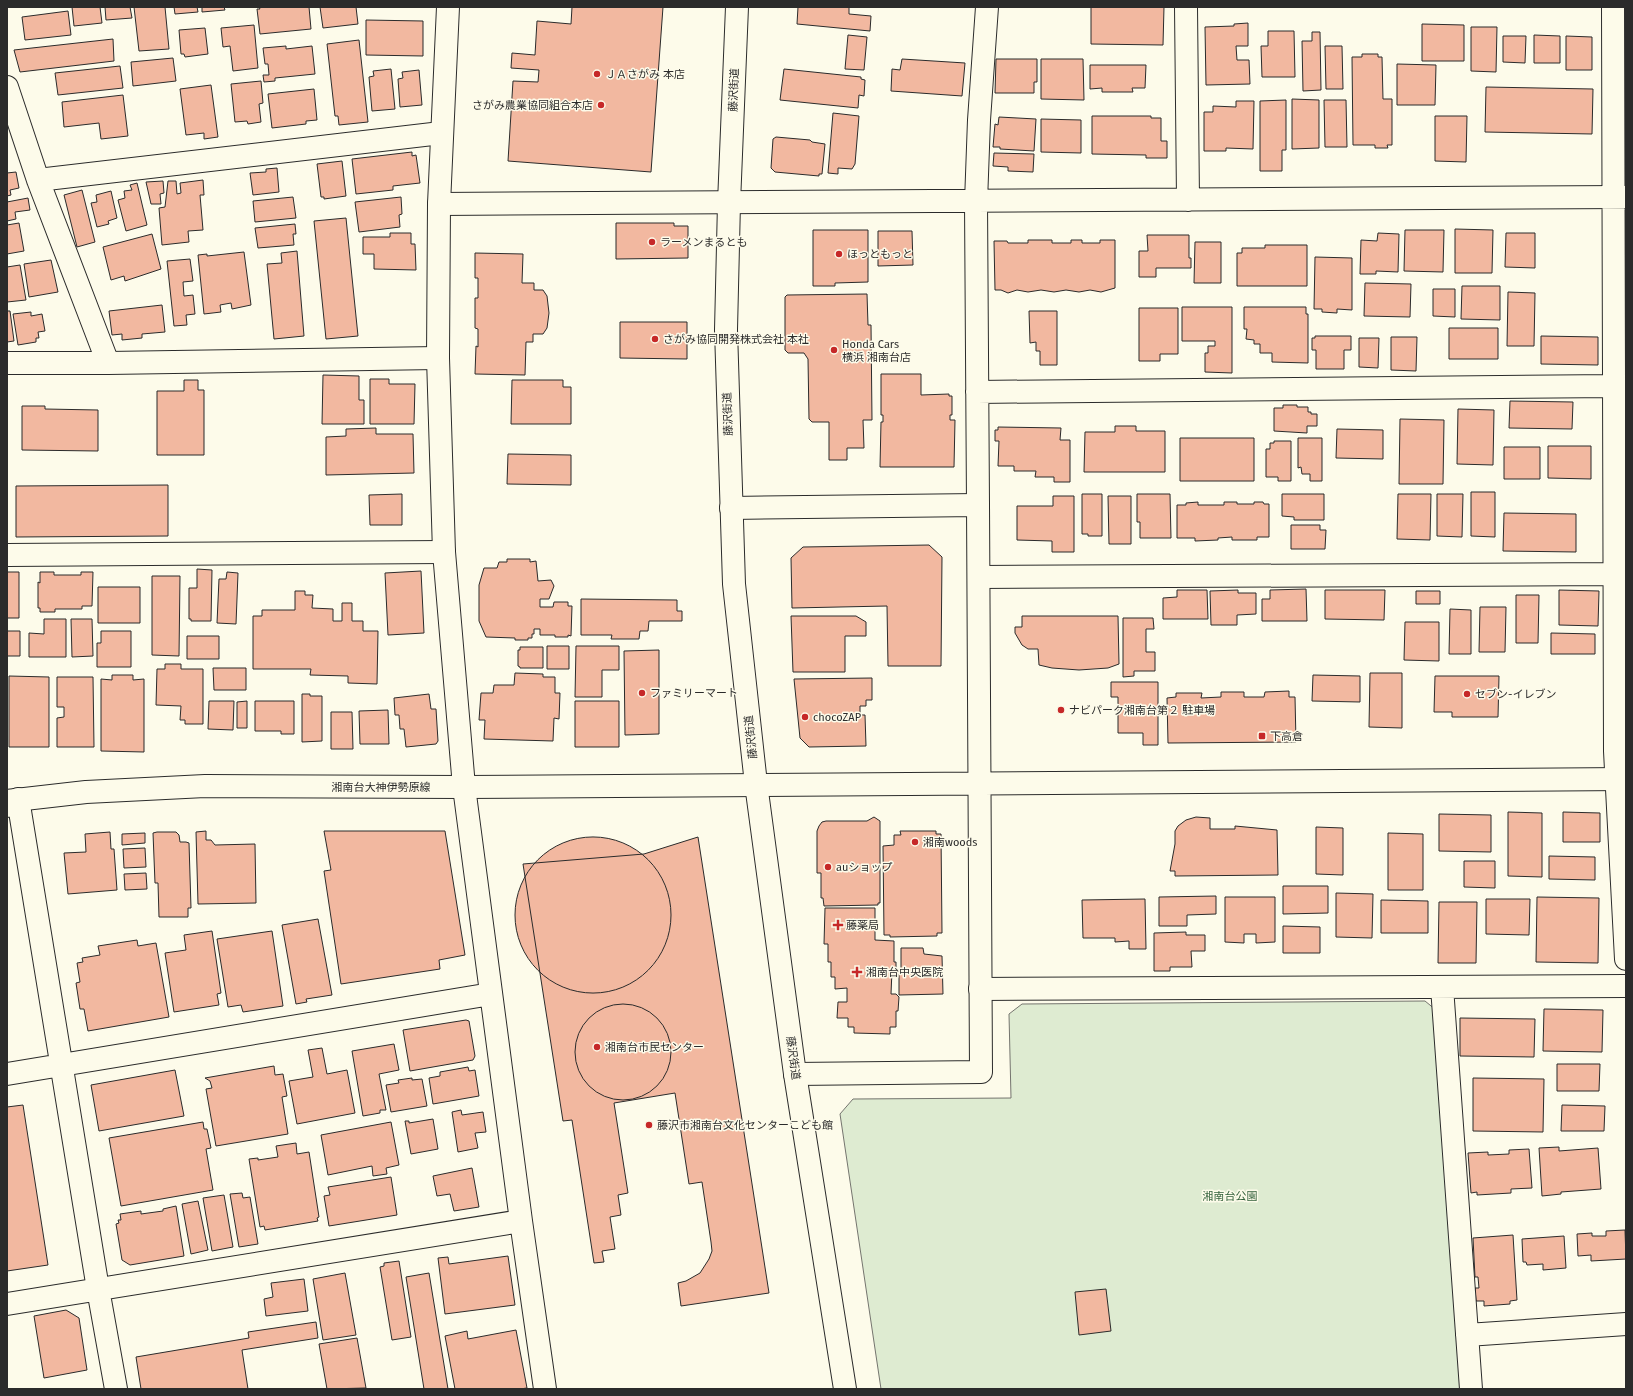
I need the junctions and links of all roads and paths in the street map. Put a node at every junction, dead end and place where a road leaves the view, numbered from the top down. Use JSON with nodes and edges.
{"nodes":[{"id":1,"x":448,"y":7,"type":"edge"},
{"id":2,"x":737,"y":7,"type":"edge"},
{"id":3,"x":987,"y":7,"type":"edge"},
{"id":4,"x":1186,"y":7,"type":"edge"},
{"id":5,"x":1614,"y":7,"type":"edge"},
{"id":6,"x":7,"y":87,"type":"edge"},
{"id":7,"x":441,"y":133,"type":"junction"},
{"id":8,"x":38,"y":180,"type":"junction"},
{"id":9,"x":1620,"y":197,"type":"edge"},
{"id":10,"x":1188,"y":200,"type":"junction"},
{"id":11,"x":976,"y":202,"type":"junction"},
{"id":12,"x":729,"y":203,"type":"junction"},
{"id":13,"x":439,"y":204,"type":"junction"},
{"id":14,"x":438,"y":358,"type":"junction"},
{"id":15,"x":7,"y":363,"type":"edge"},
{"id":16,"x":108,"y":363,"type":"junction"},
{"id":17,"x":1615,"y":386,"type":"junction"},
{"id":18,"x":977,"y":392,"type":"junction"},
{"id":19,"x":978,"y":505,"type":"junction"},
{"id":20,"x":730,"y":508,"type":"junction"},
{"id":21,"x":444,"y":552,"type":"junction"},
{"id":22,"x":7,"y":555,"type":"edge"},
{"id":23,"x":1614,"y":574,"type":"junction"},
{"id":24,"x":979,"y":578,"type":"junction"},
{"id":25,"x":1621,"y":779,"type":"edge"},
{"id":26,"x":980,"y":783,"type":"junction"},
{"id":27,"x":756,"y":784,"type":"junction"},
{"id":28,"x":464,"y":787,"type":"junction"},
{"id":29,"x":11,"y":802,"type":"edge"},
{"id":30,"x":1626,"y":958,"type":"edge"},
{"id":31,"x":1626,"y":986,"type":"edge"},
{"id":32,"x":1442,"y":987,"type":"junction"},
{"id":33,"x":980,"y":989,"type":"junction"},
{"id":34,"x":491,"y":994,"type":"junction"},
{"id":35,"x":62,"y":1065,"type":"junction"},
{"id":36,"x":7,"y":1074,"type":"edge"},
{"id":37,"x":795,"y":1074,"type":"junction"},
{"id":38,"x":521,"y":1221,"type":"junction"},
{"id":39,"x":98,"y":1289,"type":"junction"},
{"id":40,"x":7,"y":1304,"type":"edge"},
{"id":41,"x":1626,"y":1324,"type":"edge"},
{"id":42,"x":1467,"y":1335,"type":"junction"},
{"id":43,"x":116,"y":1389,"type":"edge"},
{"id":44,"x":546,"y":1389,"type":"edge"},
{"id":45,"x":845,"y":1389,"type":"edge"},
{"id":46,"x":1471,"y":1389,"type":"edge"}],
"edges":[{"from":1,"to":7,"type":"main road"},
{"from":2,"to":12,"type":"main road","name":"藤沢街道"},
{"from":3,"to":11,"type":"main road"},
{"from":4,"to":10,"type":"main road"},
{"from":5,"to":9,"type":"main road"},
{"from":6,"to":8,"type":"main road"},
{"from":7,"to":8,"type":"main road"},
{"from":7,"to":13,"type":"main road"},
{"from":8,"to":16,"type":"main road"},
{"from":9,"to":10,"type":"main road"},
{"from":9,"to":17,"type":"main road"},
{"from":10,"to":11,"type":"main road"},
{"from":11,"to":12,"type":"main road"},
{"from":11,"to":18,"type":"main road"},
{"from":12,"to":13,"type":"main road"},
{"from":12,"to":20,"type":"main road","name":"藤沢街道"},
{"from":13,"to":14,"type":"main road"},
{"from":14,"to":16,"type":"main road"},
{"from":14,"to":21,"type":"main road"},
{"from":15,"to":16,"type":"main road"},
{"from":17,"to":18,"type":"main road"},
{"from":17,"to":23,"type":"main road"},
{"from":18,"to":19,"type":"main road"},
{"from":19,"to":20,"type":"main road"},
{"from":19,"to":24,"type":"main road"},
{"from":20,"to":27,"type":"main road","name":"藤沢街道"},
{"from":21,"to":22,"type":"main road"},
{"from":21,"to":28,"type":"main road"},
{"from":23,"to":24,"type":"main road"},
{"from":23,"to":25,"type":"main road"},
{"from":24,"to":26,"type":"main road"},
{"from":25,"to":26,"type":"main road","name":"湘南台大神伊勢原線"},
{"from":25,"to":30,"type":"main road"},
{"from":26,"to":27,"type":"main road","name":"湘南台大神伊勢原線"},
{"from":26,"to":33,"type":"main road"},
{"from":27,"to":28,"type":"main road","name":"湘南台大神伊勢原線"},
{"from":27,"to":37,"type":"main road","name":"藤沢街道"},
{"from":28,"to":29,"type":"main road","name":"湘南台大神伊勢原線"},
{"from":28,"to":34,"type":"main road"},
{"from":29,"to":35,"type":"main road"},
{"from":31,"to":32,"type":"main road"},
{"from":32,"to":33,"type":"main road"},
{"from":32,"to":42,"type":"main road"},
{"from":33,"to":37,"type":"main road"},
{"from":34,"to":35,"type":"main road"},
{"from":34,"to":38,"type":"main road"},
{"from":35,"to":36,"type":"main road"},
{"from":35,"to":39,"type":"main road"},
{"from":37,"to":45,"type":"main road","name":"藤沢街道"},
{"from":38,"to":39,"type":"main road"},
{"from":38,"to":44,"type":"main road"},
{"from":39,"to":40,"type":"main road"},
{"from":39,"to":43,"type":"main road"},
{"from":41,"to":42,"type":"main road"},
{"from":42,"to":46,"type":"main road"}]}
